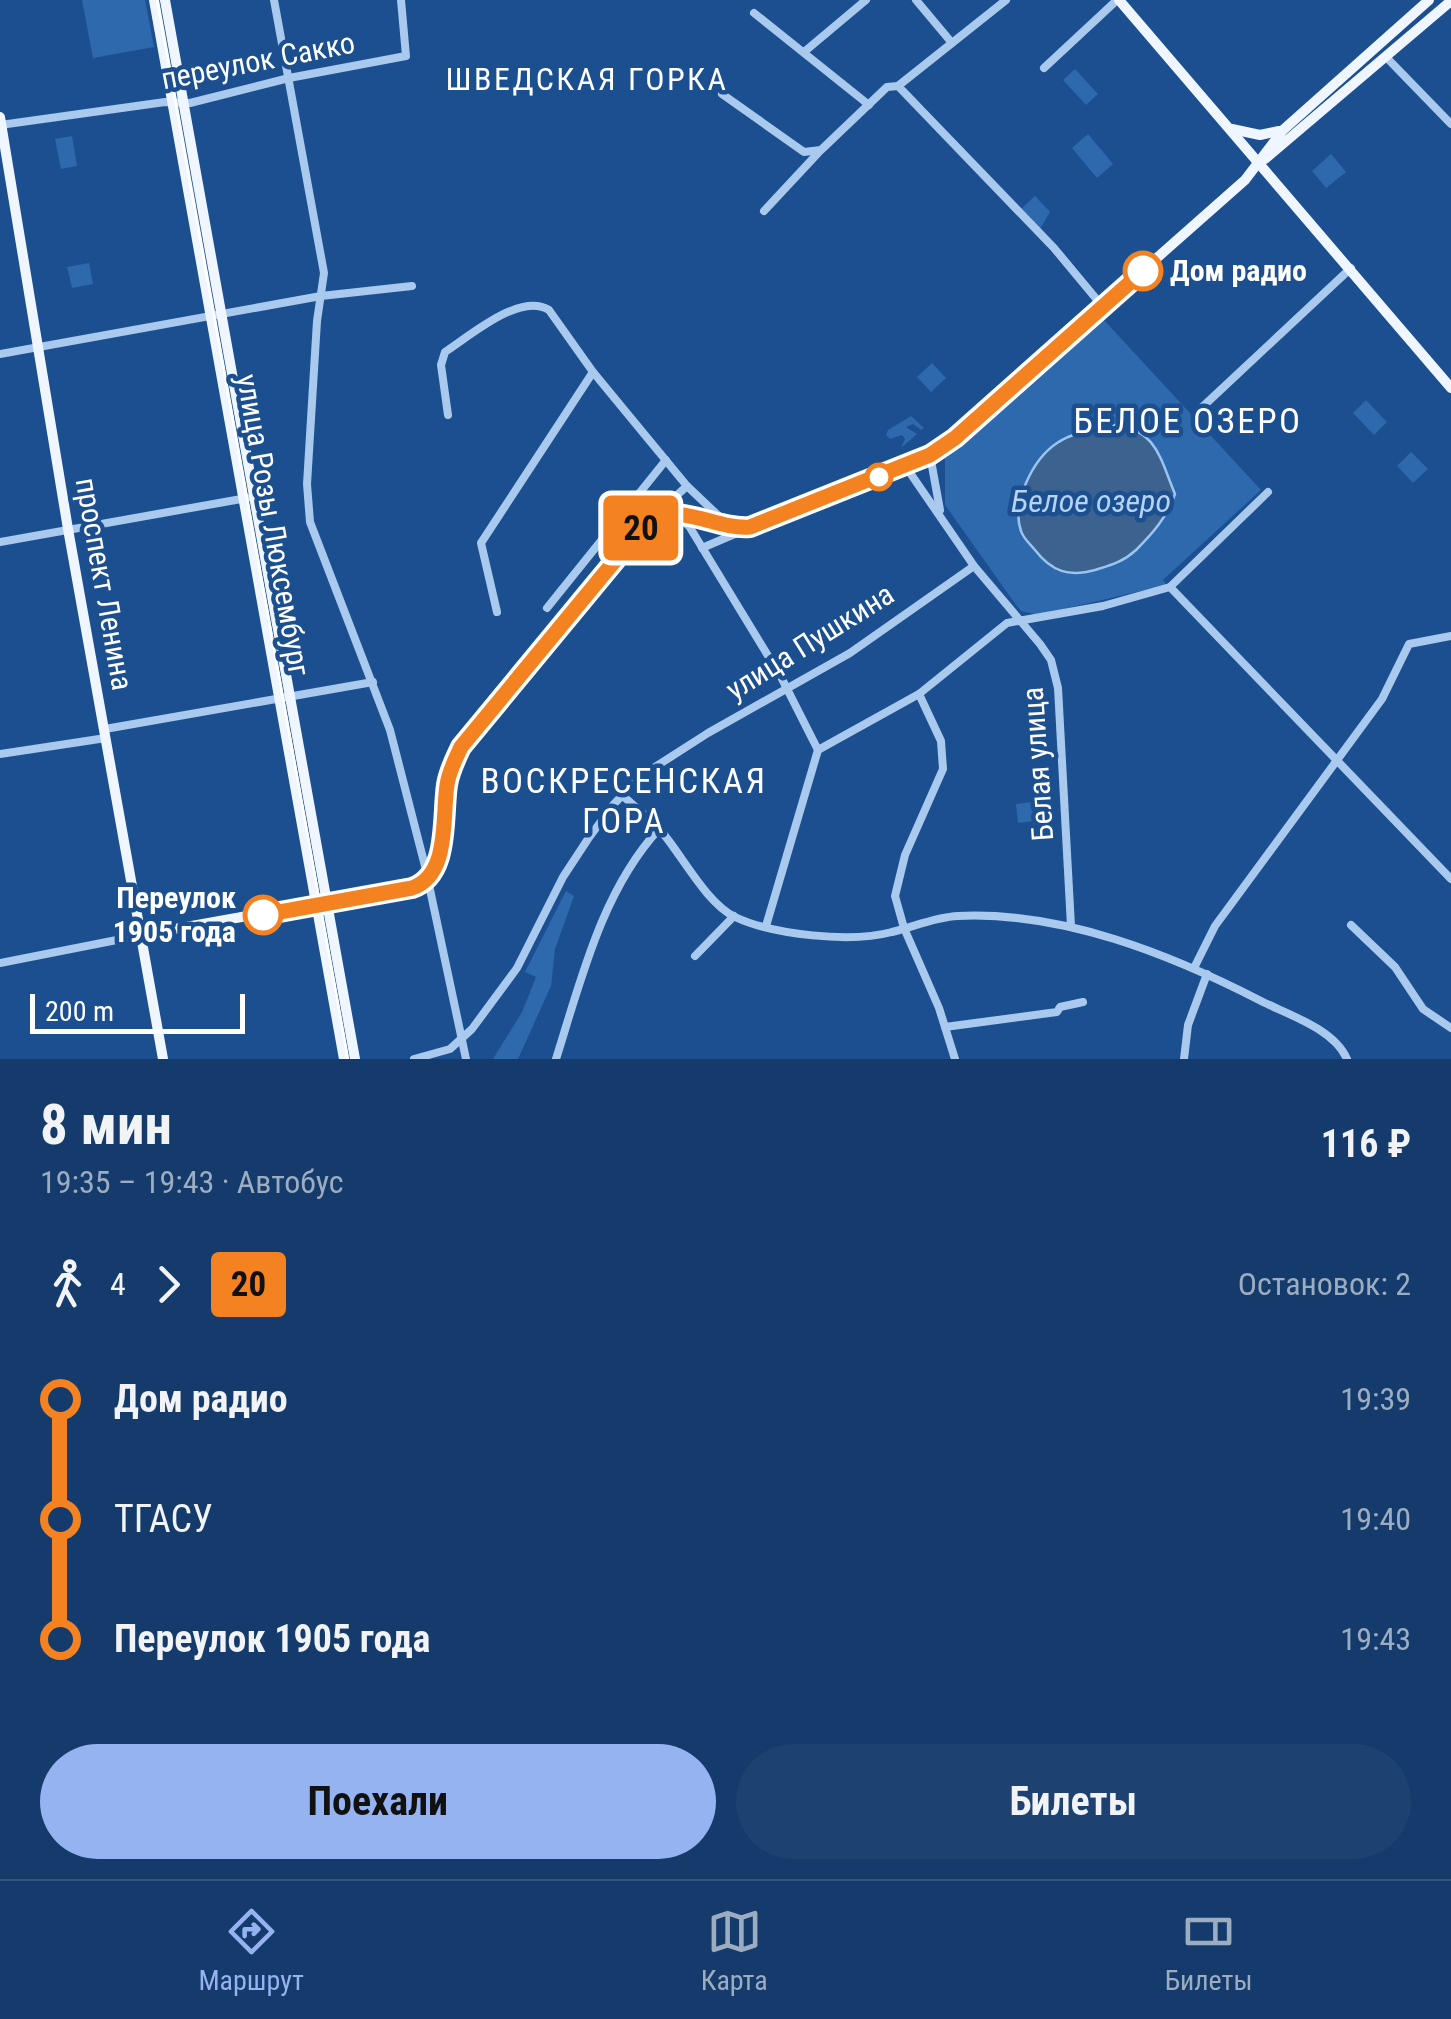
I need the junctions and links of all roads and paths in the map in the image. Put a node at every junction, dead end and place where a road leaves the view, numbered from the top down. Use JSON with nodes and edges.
{"nodes":[{"id":1,"x":154,"y":0,"type":"edge"},
{"id":2,"x":165,"y":0,"type":"edge"},
{"id":3,"x":274,"y":0,"type":"edge"},
{"id":4,"x":401,"y":0,"type":"edge"},
{"id":5,"x":866,"y":0,"type":"edge"},
{"id":6,"x":931,"y":0,"type":"edge"},
{"id":7,"x":1006,"y":0,"type":"edge"},
{"id":8,"x":1118,"y":0,"type":"edge"},
{"id":9,"x":1429,"y":0,"type":"edge"},
{"id":10,"x":1451,"y":1,"type":"edge"},
{"id":11,"x":919,"y":4,"type":"edge"},
{"id":12,"x":754,"y":13,"type":"dead end"},
{"id":13,"x":952,"y":43,"type":"junction"},
{"id":14,"x":804,"y":52,"type":"junction"},
{"id":15,"x":1386,"y":57,"type":"junction"},
{"id":16,"x":1044,"y":68,"type":"dead end"},
{"id":17,"x":289,"y":78,"type":"junction"},
{"id":18,"x":898,"y":86,"type":"junction"},
{"id":19,"x":722,"y":94,"type":"dead end"},
{"id":20,"x":178,"y":102,"type":"junction"},
{"id":21,"x":869,"y":104,"type":"junction"},
{"id":22,"x":0,"y":117,"type":"edge"},
{"id":23,"x":1451,"y":124,"type":"edge"},
{"id":24,"x":1,"y":125,"type":"edge"},
{"id":25,"x":1231,"y":129,"type":"junction"},
{"id":26,"x":1283,"y":130,"type":"junction"},
{"id":27,"x":821,"y":150,"type":"junction"},
{"id":28,"x":1260,"y":162,"type":"junction"},
{"id":29,"x":764,"y":211,"type":"dead end"},
{"id":30,"x":1351,"y":268,"type":"junction"},
{"id":31,"x":412,"y":286,"type":"dead end"},
{"id":32,"x":321,"y":296,"type":"junction"},
{"id":33,"x":1103,"y":307,"type":"junction"},
{"id":34,"x":216,"y":315,"type":"junction"},
{"id":35,"x":39,"y":347,"type":"junction"},
{"id":36,"x":0,"y":354,"type":"edge"},
{"id":37,"x":593,"y":372,"type":"junction"},
{"id":38,"x":1451,"y":388,"type":"edge"},
{"id":39,"x":1197,"y":412,"type":"dead end"},
{"id":40,"x":448,"y":415,"type":"dead end"},
{"id":41,"x":930,"y":455,"type":"junction"},
{"id":42,"x":666,"y":460,"type":"junction"},
{"id":43,"x":906,"y":467,"type":"junction"},
{"id":44,"x":687,"y":486,"type":"junction"},
{"id":45,"x":1268,"y":492,"type":"dead end"},
{"id":46,"x":249,"y":498,"type":"junction"},
{"id":47,"x":666,"y":514,"type":"junction"},
{"id":48,"x":940,"y":514,"type":"junction"},
{"id":49,"x":646,"y":523,"type":"junction"},
{"id":50,"x":732,"y":527,"type":"junction"},
{"id":51,"x":750,"y":527,"type":"junction"},
{"id":52,"x":68,"y":530,"type":"junction"},
{"id":53,"x":0,"y":542,"type":"edge"},
{"id":54,"x":702,"y":548,"type":"junction"},
{"id":55,"x":974,"y":566,"type":"junction"},
{"id":56,"x":1170,"y":587,"type":"junction"},
{"id":57,"x":547,"y":608,"type":"dead end"},
{"id":58,"x":497,"y":612,"type":"dead end"},
{"id":59,"x":1019,"y":620,"type":"junction"},
{"id":60,"x":1451,"y":636,"type":"edge"},
{"id":61,"x":373,"y":682,"type":"junction"},
{"id":62,"x":786,"y":688,"type":"junction"},
{"id":63,"x":919,"y":694,"type":"junction"},
{"id":64,"x":283,"y":698,"type":"junction"},
{"id":65,"x":106,"y":734,"type":"junction"},
{"id":66,"x":818,"y":750,"type":"junction"},
{"id":67,"x":0,"y":754,"type":"edge"},
{"id":68,"x":1338,"y":762,"type":"junction"},
{"id":69,"x":622,"y":795,"type":"junction"},
{"id":70,"x":659,"y":829,"type":"junction"},
{"id":71,"x":1451,"y":879,"type":"edge"},
{"id":72,"x":427,"y":881,"type":"junction"},
{"id":73,"x":322,"y":905,"type":"junction"},
{"id":74,"x":734,"y":916,"type":"junction"},
{"id":75,"x":1350,"y":925,"type":"dead end"},
{"id":76,"x":766,"y":926,"type":"junction"},
{"id":77,"x":1072,"y":926,"type":"junction"},
{"id":78,"x":904,"y":928,"type":"junction"},
{"id":79,"x":142,"y":936,"type":"junction"},
{"id":80,"x":695,"y":956,"type":"dead end"},
{"id":81,"x":0,"y":962,"type":"edge"},
{"id":82,"x":1194,"y":968,"type":"junction"},
{"id":83,"x":1207,"y":974,"type":"junction"},
{"id":84,"x":1083,"y":1002,"type":"dead end"},
{"id":85,"x":945,"y":1027,"type":"junction"},
{"id":86,"x":1451,"y":1028,"type":"edge"},
{"id":87,"x":462,"y":1041,"type":"junction"},
{"id":88,"x":163,"y":1059,"type":"edge"},
{"id":89,"x":344,"y":1059,"type":"edge"},
{"id":90,"x":355,"y":1059,"type":"edge"},
{"id":91,"x":414,"y":1059,"type":"edge"},
{"id":92,"x":466,"y":1059,"type":"edge"},
{"id":93,"x":556,"y":1059,"type":"edge"},
{"id":94,"x":955,"y":1059,"type":"edge"},
{"id":95,"x":1184,"y":1059,"type":"edge"},
{"id":96,"x":1348,"y":1059,"type":"edge"}],
"edges":[{"from":1,"to":20,"type":"main road","name":"улица Розы Люксембург"},
{"from":2,"to":20,"type":"main road","name":"улица Розы Люксембург"},
{"from":3,"to":17,"type":"street"},
{"from":4,"to":17,"type":"street","name":"переулок Сакко"},
{"from":5,"to":14,"type":"street"},
{"from":6,"to":11,"type":"street"},
{"from":7,"to":13,"type":"street"},
{"from":8,"to":16,"type":"street"},
{"from":8,"to":25,"type":"main road"},
{"from":9,"to":26,"type":"main road"},
{"from":10,"to":15,"type":"main road"},
{"from":11,"to":13,"type":"street"},
{"from":12,"to":14,"type":"street"},
{"from":13,"to":18,"type":"street"},
{"from":14,"to":21,"type":"street"},
{"from":15,"to":23,"type":"street"},
{"from":15,"to":28,"type":"main road"},
{"from":17,"to":20,"type":"street","name":"переулок Сакко"},
{"from":17,"to":32,"type":"street"},
{"from":18,"to":21,"type":"street"},
{"from":18,"to":33,"type":"street"},
{"from":19,"to":27,"type":"street"},
{"from":20,"to":24,"type":"street","name":"переулок Сакко"},
{"from":20,"to":34,"type":"main road","name":"улица Розы Люксембург"},
{"from":21,"to":27,"type":"street"},
{"from":22,"to":24,"type":"main road","name":"проспект Ленина"},
{"from":24,"to":35,"type":"main road","name":"проспект Ленина"},
{"from":25,"to":26,"type":"main road"},
{"from":25,"to":28,"type":"main road"},
{"from":26,"to":28,"type":"main road"},
{"from":27,"to":29,"type":"street"},
{"from":28,"to":30,"type":"main road"},
{"from":28,"to":33,"type":"main road"},
{"from":30,"to":38,"type":"main road"},
{"from":30,"to":39,"type":"street"},
{"from":31,"to":32,"type":"street"},
{"from":32,"to":34,"type":"street"},
{"from":32,"to":61,"type":"street"},
{"from":33,"to":41,"type":"main road"},
{"from":34,"to":35,"type":"street"},
{"from":34,"to":46,"type":"main road","name":"улица Розы Люксембург"},
{"from":35,"to":36,"type":"street"},
{"from":35,"to":52,"type":"main road","name":"проспект Ленина"},
{"from":37,"to":40,"type":"street"},
{"from":37,"to":42,"type":"street"},
{"from":37,"to":58,"type":"street"},
{"from":41,"to":43,"type":"main road"},
{"from":41,"to":48,"type":"street"},
{"from":42,"to":44,"type":"street"},
{"from":42,"to":57,"type":"street"},
{"from":43,"to":48,"type":"street"},
{"from":43,"to":51,"type":"main road"},
{"from":44,"to":49,"type":"street"},
{"from":44,"to":50,"type":"street"},
{"from":45,"to":56,"type":"street"},
{"from":46,"to":52,"type":"street"},
{"from":46,"to":64,"type":"main road","name":"улица Розы Люксембург"},
{"from":47,"to":49,"type":"main road"},
{"from":47,"to":50,"type":"main road"},
{"from":47,"to":54,"type":"street"},
{"from":48,"to":55,"type":"street"},
{"from":49,"to":72,"type":"main road"},
{"from":50,"to":51,"type":"main road"},
{"from":51,"to":54,"type":"street"},
{"from":52,"to":53,"type":"street"},
{"from":52,"to":65,"type":"main road","name":"проспект Ленина"},
{"from":54,"to":62,"type":"street"},
{"from":55,"to":59,"type":"street","name":"Белая улица"},
{"from":55,"to":62,"type":"street","name":"улица Пушкина"},
{"from":56,"to":59,"type":"street"},
{"from":56,"to":68,"type":"street"},
{"from":59,"to":63,"type":"street"},
{"from":59,"to":77,"type":"street","name":"Белая улица"},
{"from":60,"to":68,"type":"street"},
{"from":61,"to":64,"type":"street"},
{"from":61,"to":72,"type":"street"},
{"from":62,"to":66,"type":"street"},
{"from":62,"to":69,"type":"street","name":"улица Пушкина"},
{"from":63,"to":66,"type":"street"},
{"from":63,"to":78,"type":"street"},
{"from":64,"to":65,"type":"street"},
{"from":64,"to":73,"type":"main road","name":"улица Розы Люксембург"},
{"from":65,"to":67,"type":"street"},
{"from":65,"to":79,"type":"main road","name":"проспект Ленина"},
{"from":66,"to":76,"type":"street"},
{"from":68,"to":71,"type":"street"},
{"from":68,"to":82,"type":"street"},
{"from":69,"to":70,"type":"street"},
{"from":69,"to":87,"type":"street","name":"улица Пушкина"},
{"from":70,"to":74,"type":"street"},
{"from":70,"to":93,"type":"street"},
{"from":72,"to":73,"type":"main road"},
{"from":72,"to":87,"type":"street"},
{"from":73,"to":79,"type":"main road"},
{"from":73,"to":89,"type":"main road","name":"улица Розы Люксембург"},
{"from":73,"to":90,"type":"main road","name":"улица Розы Люксембург"},
{"from":74,"to":76,"type":"street"},
{"from":74,"to":80,"type":"street"},
{"from":75,"to":86,"type":"street"},
{"from":76,"to":78,"type":"street"},
{"from":77,"to":78,"type":"street"},
{"from":77,"to":82,"type":"street"},
{"from":78,"to":85,"type":"street"},
{"from":79,"to":81,"type":"street"},
{"from":79,"to":88,"type":"main road","name":"проспект Ленина"},
{"from":82,"to":83,"type":"street"},
{"from":83,"to":95,"type":"street"},
{"from":83,"to":96,"type":"street"},
{"from":84,"to":85,"type":"street"},
{"from":85,"to":94,"type":"street"},
{"from":87,"to":91,"type":"street"},
{"from":87,"to":92,"type":"street"}]}
